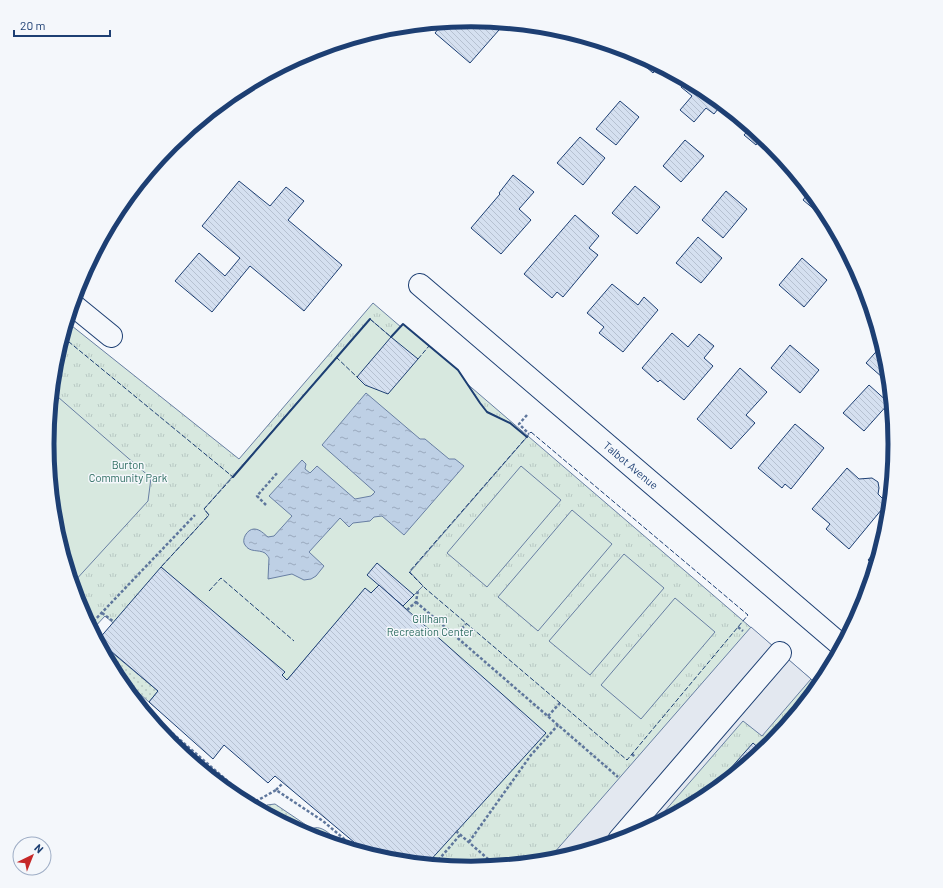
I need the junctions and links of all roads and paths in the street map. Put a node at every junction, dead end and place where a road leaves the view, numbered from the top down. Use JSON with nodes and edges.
{"nodes":[{"id":1,"x":420,"y":285,"type":"dead end"},
{"id":2,"x":77,"y":309,"type":"edge"},
{"id":3,"x":111,"y":336,"type":"dead end"},
{"id":4,"x":278,"y":472,"type":"dead end"},
{"id":5,"x":266,"y":505,"type":"dead end"},
{"id":6,"x":195,"y":515,"type":"dead end"},
{"id":7,"x":418,"y":590,"type":"dead end"},
{"id":8,"x":416,"y":602,"type":"junction"},
{"id":9,"x":407,"y":610,"type":"dead end"},
{"id":10,"x":102,"y":612,"type":"junction"},
{"id":11,"x":94,"y":620,"type":"edge"},
{"id":12,"x":114,"y":622,"type":"dead end"},
{"id":13,"x":466,"y":624,"type":"dead end"},
{"id":14,"x":738,"y":627,"type":"dead end"},
{"id":15,"x":743,"y":631,"type":"dead end"},
{"id":16,"x":455,"y":636,"type":"junction"},
{"id":17,"x":838,"y":643,"type":"edge"},
{"id":18,"x":780,"y":653,"type":"dead end"},
{"id":19,"x":560,"y":703,"type":"dead end"},
{"id":20,"x":548,"y":716,"type":"junction"},
{"id":21,"x":558,"y":725,"type":"junction"},
{"id":22,"x":168,"y":729,"type":"edge"},
{"id":23,"x":632,"y":754,"type":"dead end"},
{"id":24,"x":635,"y":757,"type":"dead end"},
{"id":25,"x":618,"y":777,"type":"dead end"},
{"id":26,"x":283,"y":783,"type":"dead end"},
{"id":27,"x":234,"y":787,"type":"edge"},
{"id":28,"x":276,"y":790,"type":"junction"},
{"id":29,"x":256,"y":801,"type":"edge"},
{"id":30,"x":630,"y":829,"type":"edge"},
{"id":31,"x":456,"y":832,"type":"dead end"},
{"id":32,"x":460,"y":835,"type":"junction"},
{"id":33,"x":347,"y":842,"type":"edge"},
{"id":34,"x":470,"y":842,"type":"junction"},
{"id":35,"x":438,"y":859,"type":"edge"},
{"id":36,"x":490,"y":860,"type":"edge"}],
"edges":[{"from":1,"to":17,"type":"street","name":"Talbot Avenue"},
{"from":2,"to":3,"type":"street"},
{"from":4,"to":5,"type":"path"},
{"from":6,"to":10,"type":"path"},
{"from":7,"to":8,"type":"path"},
{"from":8,"to":9,"type":"path"},
{"from":8,"to":16,"type":"path"},
{"from":10,"to":11,"type":"path"},
{"from":10,"to":12,"type":"path"},
{"from":13,"to":16,"type":"path"},
{"from":14,"to":15,"type":"path"},
{"from":16,"to":20,"type":"path"},
{"from":18,"to":30,"type":"street"},
{"from":19,"to":20,"type":"path"},
{"from":20,"to":21,"type":"path"},
{"from":21,"to":25,"type":"path"},
{"from":21,"to":34,"type":"path"},
{"from":22,"to":27,"type":"path"},
{"from":23,"to":24,"type":"path"},
{"from":26,"to":28,"type":"path"},
{"from":28,"to":29,"type":"path"},
{"from":28,"to":33,"type":"path"},
{"from":31,"to":32,"type":"path"},
{"from":32,"to":34,"type":"path"},
{"from":32,"to":35,"type":"path"},
{"from":34,"to":36,"type":"path"}]}
